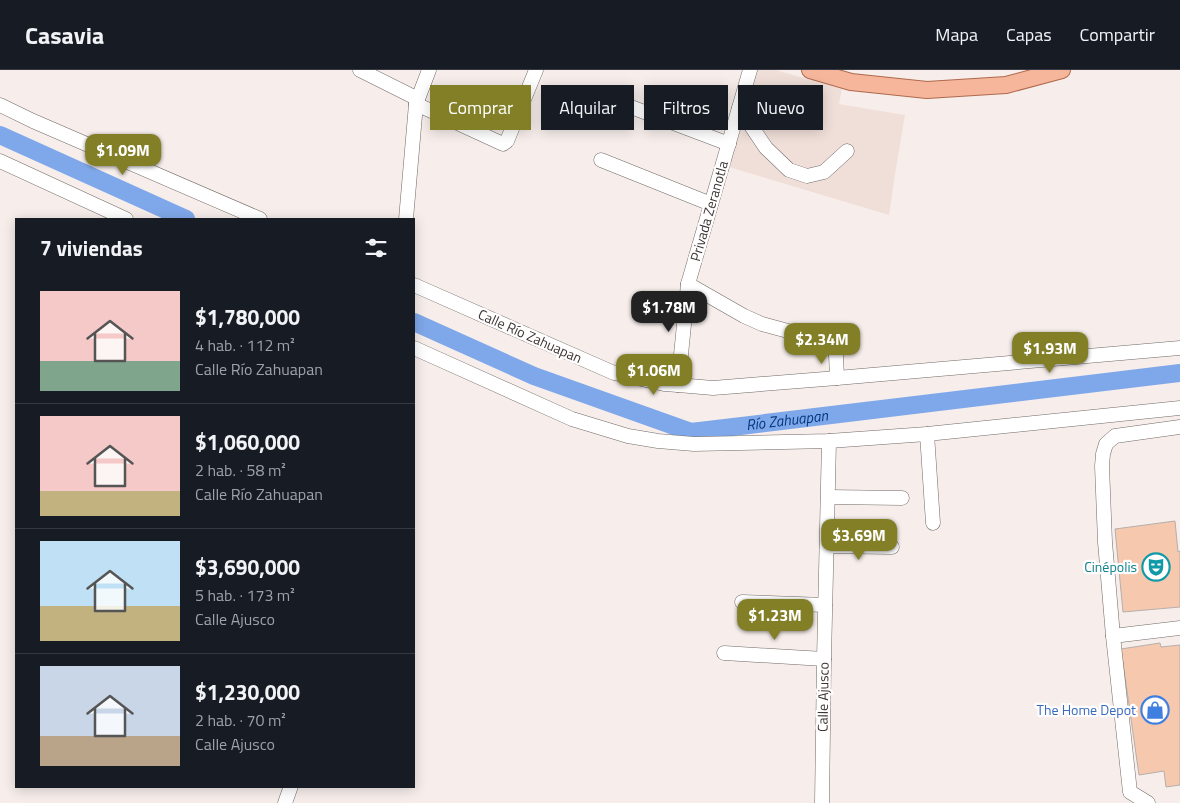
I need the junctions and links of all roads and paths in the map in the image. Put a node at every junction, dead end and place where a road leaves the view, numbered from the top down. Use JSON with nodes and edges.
{"nodes":[{"id":1,"x":360,"y":70,"type":"edge"},
{"id":2,"x":429,"y":70,"type":"edge"},
{"id":3,"x":536,"y":70,"type":"edge"},
{"id":4,"x":750,"y":70,"type":"edge"},
{"id":5,"x":810,"y":70,"type":"edge"},
{"id":6,"x":1062,"y":70,"type":"edge"},
{"id":7,"x":852,"y":76,"type":"edge"},
{"id":8,"x":746,"y":85,"type":"edge"},
{"id":9,"x":417,"y":101,"type":"junction"},
{"id":10,"x":0,"y":105,"type":"edge"},
{"id":11,"x":634,"y":108,"type":"edge"},
{"id":12,"x":738,"y":112,"type":"edge"},
{"id":13,"x":754,"y":130,"type":"edge"},
{"id":14,"x":729,"y":144,"type":"junction"},
{"id":15,"x":847,"y":151,"type":"dead end"},
{"id":16,"x":601,"y":160,"type":"dead end"},
{"id":17,"x":0,"y":161,"type":"edge"},
{"id":18,"x":712,"y":204,"type":"junction"},
{"id":19,"x":124,"y":218,"type":"edge"},
{"id":20,"x":258,"y":218,"type":"edge"},
{"id":21,"x":406,"y":218,"type":"edge"},
{"id":22,"x":688,"y":284,"type":"junction"},
{"id":23,"x":415,"y":285,"type":"edge"},
{"id":24,"x":415,"y":348,"type":"edge"},
{"id":25,"x":1180,"y":348,"type":"edge"},
{"id":26,"x":837,"y":378,"type":"junction"},
{"id":27,"x":678,"y":385,"type":"junction"},
{"id":28,"x":1180,"y":408,"type":"edge"},
{"id":29,"x":1180,"y":427,"type":"edge"},
{"id":30,"x":927,"y":434,"type":"junction"},
{"id":31,"x":830,"y":441,"type":"junction"},
{"id":32,"x":828,"y":497,"type":"junction"},
{"id":33,"x":902,"y":498,"type":"dead end"},
{"id":34,"x":933,"y":524,"type":"dead end"},
{"id":35,"x":827,"y":546,"type":"junction"},
{"id":36,"x":892,"y":546,"type":"dead end"},
{"id":37,"x":742,"y":602,"type":"dead end"},
{"id":38,"x":825,"y":605,"type":"junction"},
{"id":39,"x":1180,"y":628,"type":"edge"},
{"id":40,"x":1113,"y":636,"type":"junction"},
{"id":41,"x":724,"y":653,"type":"dead end"},
{"id":42,"x":824,"y":659,"type":"junction"},
{"id":43,"x":291,"y":788,"type":"edge"},
{"id":44,"x":285,"y":803,"type":"edge"},
{"id":45,"x":822,"y":803,"type":"edge"},
{"id":46,"x":1148,"y":803,"type":"edge"}],
"edges":[{"from":1,"to":9,"type":"street"},
{"from":2,"to":9,"type":"street"},
{"from":3,"to":9,"type":"street"},
{"from":4,"to":8,"type":"street","name":"Privada Zeranotla"},
{"from":5,"to":7,"type":"main road"},
{"from":6,"to":7,"type":"main road"},
{"from":9,"to":21,"type":"street"},
{"from":10,"to":20,"type":"street"},
{"from":11,"to":14,"type":"street"},
{"from":12,"to":14,"type":"street","name":"Privada Zeranotla"},
{"from":13,"to":15,"type":"street"},
{"from":14,"to":18,"type":"street","name":"Privada Zeranotla"},
{"from":16,"to":18,"type":"street"},
{"from":17,"to":19,"type":"street"},
{"from":18,"to":22,"type":"street","name":"Privada Zeranotla"},
{"from":22,"to":26,"type":"street"},
{"from":22,"to":27,"type":"street","name":"Privada Zeranotla"},
{"from":23,"to":27,"type":"street","name":"Calle Río Zahuapan"},
{"from":24,"to":31,"type":"street"},
{"from":25,"to":26,"type":"street","name":"Calle Río Zahuapan"},
{"from":26,"to":27,"type":"street","name":"Calle Río Zahuapan"},
{"from":28,"to":30,"type":"street"},
{"from":29,"to":40,"type":"street"},
{"from":30,"to":31,"type":"street"},
{"from":30,"to":34,"type":"street"},
{"from":31,"to":32,"type":"street","name":"Calle Ajusco"},
{"from":32,"to":33,"type":"street"},
{"from":32,"to":35,"type":"street","name":"Calle Ajusco"},
{"from":35,"to":36,"type":"street"},
{"from":35,"to":38,"type":"street","name":"Calle Ajusco"},
{"from":37,"to":38,"type":"street"},
{"from":38,"to":42,"type":"street","name":"Calle Ajusco"},
{"from":39,"to":40,"type":"street"},
{"from":40,"to":46,"type":"street"},
{"from":41,"to":42,"type":"street"},
{"from":42,"to":45,"type":"street","name":"Calle Ajusco"},
{"from":43,"to":44,"type":"street"}]}
